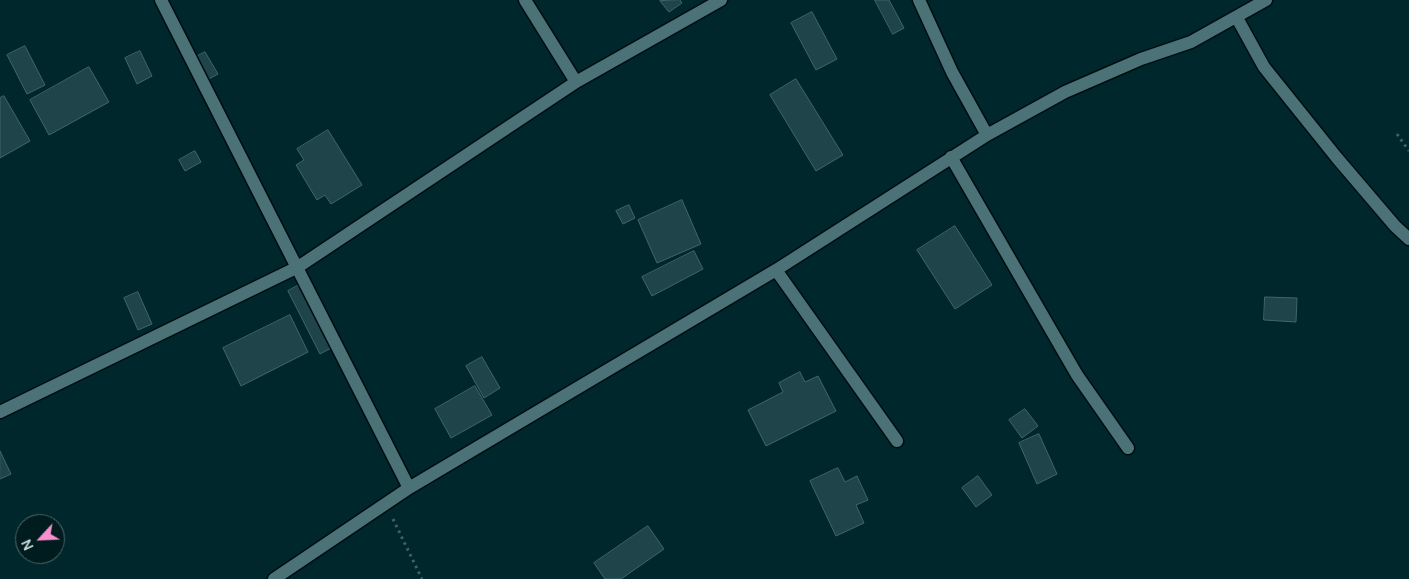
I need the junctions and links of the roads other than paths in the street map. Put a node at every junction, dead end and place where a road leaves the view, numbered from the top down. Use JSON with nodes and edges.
{"nodes":[{"id":1,"x":161,"y":0,"type":"edge"},
{"id":2,"x":525,"y":0,"type":"edge"},
{"id":3,"x":721,"y":0,"type":"edge"},
{"id":4,"x":919,"y":0,"type":"edge"},
{"id":5,"x":1266,"y":0,"type":"edge"},
{"id":6,"x":1237,"y":18,"type":"junction"},
{"id":7,"x":576,"y":82,"type":"junction"},
{"id":8,"x":987,"y":135,"type":"junction"},
{"id":9,"x":950,"y":157,"type":"junction"},
{"id":10,"x":1409,"y":239,"type":"edge"},
{"id":11,"x":298,"y":267,"type":"junction"},
{"id":12,"x":776,"y":270,"type":"junction"},
{"id":13,"x":0,"y":412,"type":"edge"},
{"id":14,"x":897,"y":441,"type":"dead end"},
{"id":15,"x":1128,"y":448,"type":"dead end"},
{"id":16,"x":409,"y":488,"type":"junction"},
{"id":17,"x":274,"y":579,"type":"edge"}],
"edges":[{"from":1,"to":11,"type":"street"},
{"from":2,"to":7,"type":"street"},
{"from":3,"to":7,"type":"street"},
{"from":4,"to":8,"type":"street"},
{"from":5,"to":6,"type":"street"},
{"from":6,"to":8,"type":"street"},
{"from":6,"to":10,"type":"street"},
{"from":7,"to":11,"type":"street"},
{"from":8,"to":9,"type":"street"},
{"from":9,"to":12,"type":"street"},
{"from":9,"to":15,"type":"street"},
{"from":11,"to":13,"type":"street"},
{"from":11,"to":16,"type":"street"},
{"from":12,"to":14,"type":"street"},
{"from":12,"to":16,"type":"street"},
{"from":16,"to":17,"type":"street"}]}
